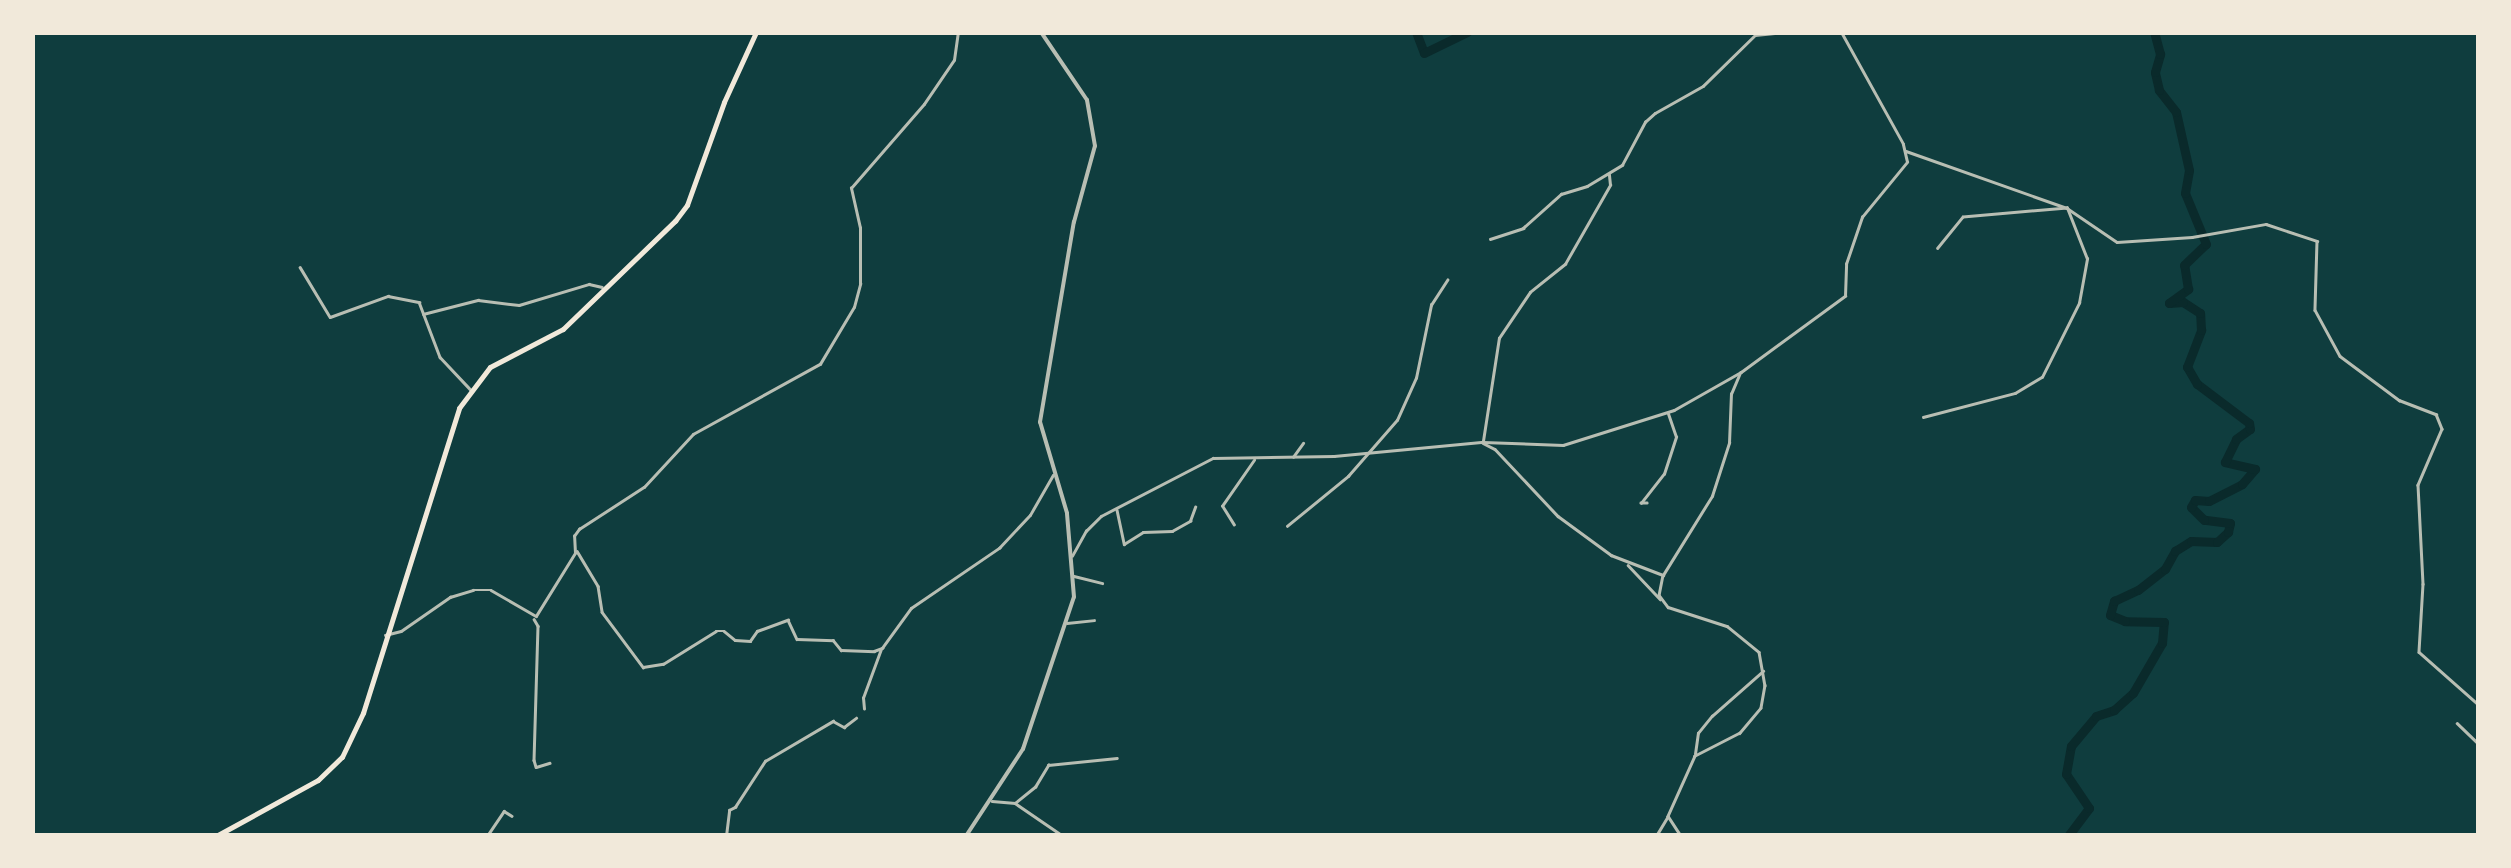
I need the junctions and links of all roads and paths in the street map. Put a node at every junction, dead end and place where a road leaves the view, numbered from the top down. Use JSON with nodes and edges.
{"nodes":[{"id":1,"x":756,"y":32,"type":"edge"},
{"id":2,"x":958,"y":32,"type":"edge"},
{"id":3,"x":1041,"y":32,"type":"edge"},
{"id":4,"x":1782,"y":32,"type":"edge"},
{"id":5,"x":1806,"y":32,"type":"edge"},
{"id":6,"x":1813,"y":32,"type":"edge"},
{"id":7,"x":1841,"y":32,"type":"edge"},
{"id":8,"x":1905,"y":150,"type":"junction"},
{"id":9,"x":1608,"y":171,"type":"junction"},
{"id":10,"x":2066,"y":208,"type":"junction"},
{"id":11,"x":1490,"y":239,"type":"dead end"},
{"id":12,"x":1938,"y":248,"type":"dead end"},
{"id":13,"x":300,"y":267,"type":"dead end"},
{"id":14,"x":1447,"y":280,"type":"dead end"},
{"id":15,"x":602,"y":288,"type":"junction"},
{"id":16,"x":423,"y":314,"type":"junction"},
{"id":17,"x":1741,"y":372,"type":"junction"},
{"id":18,"x":472,"y":390,"type":"junction"},
{"id":19,"x":1667,"y":412,"type":"junction"},
{"id":20,"x":1923,"y":417,"type":"dead end"},
{"id":21,"x":1482,"y":442,"type":"junction"},
{"id":22,"x":1303,"y":444,"type":"dead end"},
{"id":23,"x":1374,"y":451,"type":"junction"},
{"id":24,"x":1292,"y":458,"type":"junction"},
{"id":25,"x":1254,"y":460,"type":"junction"},
{"id":26,"x":1054,"y":475,"type":"junction"},
{"id":27,"x":1646,"y":503,"type":"dead end"},
{"id":28,"x":1194,"y":507,"type":"dead end"},
{"id":29,"x":1117,"y":508,"type":"junction"},
{"id":30,"x":1234,"y":524,"type":"dead end"},
{"id":31,"x":1287,"y":526,"type":"dead end"},
{"id":32,"x":576,"y":550,"type":"junction"},
{"id":33,"x":1071,"y":558,"type":"junction"},
{"id":34,"x":1624,"y":561,"type":"junction"},
{"id":35,"x":1662,"y":575,"type":"junction"},
{"id":36,"x":1074,"y":576,"type":"junction"},
{"id":37,"x":1102,"y":582,"type":"dead end"},
{"id":38,"x":1661,"y":600,"type":"junction"},
{"id":39,"x":530,"y":616,"type":"junction"},
{"id":40,"x":1094,"y":620,"type":"dead end"},
{"id":41,"x":1067,"y":623,"type":"junction"},
{"id":42,"x":385,"y":636,"type":"junction"},
{"id":43,"x":882,"y":648,"type":"junction"},
{"id":44,"x":1764,"y":670,"type":"junction"},
{"id":45,"x":2478,"y":704,"type":"edge"},
{"id":46,"x":864,"y":709,"type":"dead end"},
{"id":47,"x":856,"y":718,"type":"dead end"},
{"id":48,"x":2457,"y":723,"type":"dead end"},
{"id":49,"x":2478,"y":743,"type":"edge"},
{"id":50,"x":1696,"y":756,"type":"junction"},
{"id":51,"x":1117,"y":758,"type":"dead end"},
{"id":52,"x":549,"y":763,"type":"dead end"},
{"id":53,"x":992,"y":801,"type":"junction"},
{"id":54,"x":1015,"y":803,"type":"junction"},
{"id":55,"x":512,"y":816,"type":"dead end"},
{"id":56,"x":1668,"y":816,"type":"junction"},
{"id":57,"x":216,"y":836,"type":"edge"},
{"id":58,"x":486,"y":836,"type":"edge"},
{"id":59,"x":726,"y":836,"type":"edge"},
{"id":60,"x":966,"y":836,"type":"edge"},
{"id":61,"x":1063,"y":836,"type":"edge"},
{"id":62,"x":1656,"y":836,"type":"edge"},
{"id":63,"x":1680,"y":836,"type":"edge"}],
"edges":[{"from":1,"to":15,"type":"main road"},
{"from":2,"to":32,"type":"street"},
{"from":3,"to":26,"type":"street"},
{"from":4,"to":9,"type":"street"},
{"from":5,"to":6,"type":"street"},
{"from":7,"to":8,"type":"street"},
{"from":8,"to":10,"type":"street"},
{"from":8,"to":17,"type":"street"},
{"from":9,"to":11,"type":"street"},
{"from":9,"to":21,"type":"street"},
{"from":10,"to":12,"type":"street"},
{"from":10,"to":20,"type":"street"},
{"from":10,"to":45,"type":"street"},
{"from":13,"to":16,"type":"street"},
{"from":14,"to":23,"type":"street"},
{"from":15,"to":16,"type":"street"},
{"from":15,"to":18,"type":"main road"},
{"from":16,"to":18,"type":"street"},
{"from":17,"to":19,"type":"street"},
{"from":17,"to":35,"type":"street"},
{"from":18,"to":42,"type":"main road"},
{"from":19,"to":21,"type":"street"},
{"from":19,"to":27,"type":"street"},
{"from":21,"to":23,"type":"street"},
{"from":21,"to":34,"type":"street"},
{"from":22,"to":24,"type":"street"},
{"from":23,"to":24,"type":"street"},
{"from":23,"to":31,"type":"street"},
{"from":24,"to":25,"type":"street"},
{"from":25,"to":29,"type":"street"},
{"from":25,"to":30,"type":"street"},
{"from":26,"to":33,"type":"street"},
{"from":26,"to":43,"type":"street"},
{"from":28,"to":29,"type":"street"},
{"from":29,"to":33,"type":"street"},
{"from":32,"to":39,"type":"street"},
{"from":32,"to":43,"type":"street"},
{"from":33,"to":36,"type":"street"},
{"from":34,"to":35,"type":"street"},
{"from":34,"to":38,"type":"street"},
{"from":35,"to":38,"type":"street"},
{"from":36,"to":37,"type":"street"},
{"from":36,"to":41,"type":"street"},
{"from":38,"to":44,"type":"street"},
{"from":39,"to":42,"type":"street"},
{"from":39,"to":52,"type":"street"},
{"from":40,"to":41,"type":"street"},
{"from":41,"to":53,"type":"street"},
{"from":42,"to":57,"type":"main road"},
{"from":43,"to":46,"type":"street"},
{"from":44,"to":50,"type":"street"},
{"from":44,"to":50,"type":"street"},
{"from":47,"to":59,"type":"street"},
{"from":48,"to":49,"type":"street"},
{"from":50,"to":56,"type":"street"},
{"from":51,"to":54,"type":"street"},
{"from":53,"to":54,"type":"street"},
{"from":53,"to":60,"type":"street"},
{"from":54,"to":61,"type":"street"},
{"from":55,"to":58,"type":"street"},
{"from":56,"to":62,"type":"street"},
{"from":56,"to":63,"type":"street"}]}
